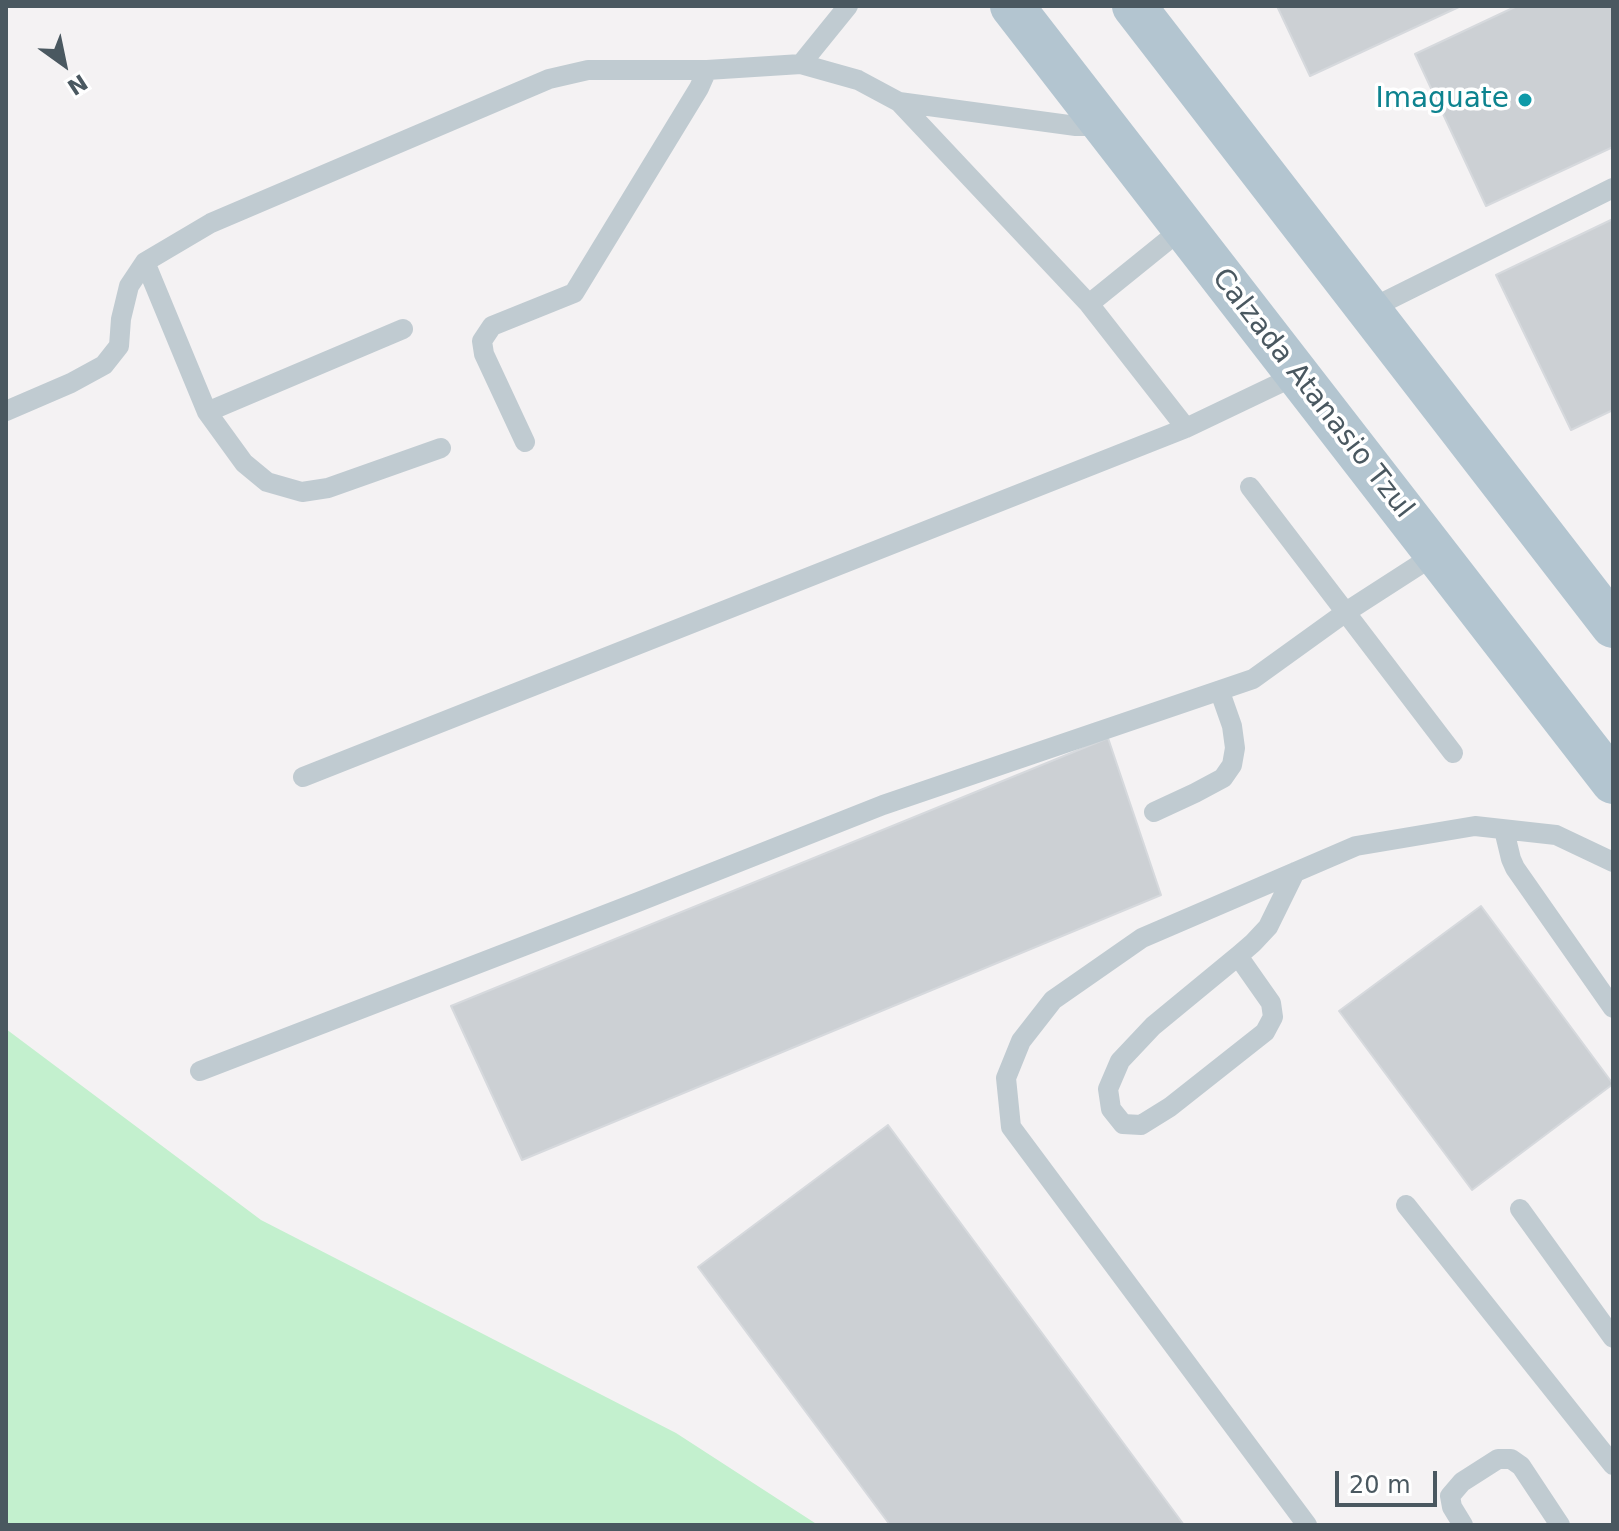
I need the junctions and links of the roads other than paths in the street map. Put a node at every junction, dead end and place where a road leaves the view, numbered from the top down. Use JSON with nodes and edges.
{"nodes":[{"id":1,"x":848,"y":6,"type":"edge"},
{"id":2,"x":1012,"y":6,"type":"edge"},
{"id":3,"x":1134,"y":6,"type":"edge"},
{"id":4,"x":801,"y":64,"type":"junction"},
{"id":5,"x":707,"y":70,"type":"junction"},
{"id":6,"x":899,"y":102,"type":"junction"},
{"id":7,"x":1105,"y":126,"type":"junction"},
{"id":8,"x":1613,"y":188,"type":"edge"},
{"id":9,"x":1183,"y":228,"type":"junction"},
{"id":10,"x":145,"y":262,"type":"junction"},
{"id":11,"x":1089,"y":304,"type":"junction"},
{"id":12,"x":1368,"y":310,"type":"junction"},
{"id":13,"x":403,"y":329,"type":"dead end"},
{"id":14,"x":1297,"y":375,"type":"junction"},
{"id":15,"x":6,"y":411,"type":"edge"},
{"id":16,"x":207,"y":412,"type":"junction"},
{"id":17,"x":1186,"y":428,"type":"junction"},
{"id":18,"x":525,"y":442,"type":"dead end"},
{"id":19,"x":441,"y":448,"type":"dead end"},
{"id":20,"x":1250,"y":487,"type":"dead end"},
{"id":21,"x":1436,"y":554,"type":"junction"},
{"id":22,"x":1346,"y":612,"type":"junction"},
{"id":23,"x":1613,"y":626,"type":"edge"},
{"id":24,"x":1220,"y":692,"type":"junction"},
{"id":25,"x":1453,"y":753,"type":"dead end"},
{"id":26,"x":303,"y":777,"type":"dead end"},
{"id":27,"x":1613,"y":782,"type":"edge"},
{"id":28,"x":1154,"y":812,"type":"dead end"},
{"id":29,"x":1504,"y":830,"type":"junction"},
{"id":30,"x":1613,"y":862,"type":"edge"},
{"id":31,"x":1295,"y":872,"type":"junction"},
{"id":32,"x":1238,"y":956,"type":"junction"},
{"id":33,"x":1613,"y":1008,"type":"edge"},
{"id":34,"x":200,"y":1071,"type":"dead end"},
{"id":35,"x":1406,"y":1205,"type":"dead end"},
{"id":36,"x":1520,"y":1209,"type":"dead end"},
{"id":37,"x":1613,"y":1338,"type":"edge"},
{"id":38,"x":1613,"y":1465,"type":"edge"},
{"id":39,"x":1307,"y":1525,"type":"edge"},
{"id":40,"x":1463,"y":1525,"type":"edge"},
{"id":41,"x":1560,"y":1525,"type":"edge"}],
"edges":[{"from":1,"to":4,"type":"lane"},
{"from":2,"to":7,"type":"main road","name":"Calzada Atanasio Tzul"},
{"from":3,"to":12,"type":"main road"},
{"from":4,"to":5,"type":"lane"},
{"from":4,"to":6,"type":"lane"},
{"from":5,"to":10,"type":"lane"},
{"from":5,"to":18,"type":"lane"},
{"from":6,"to":7,"type":"lane"},
{"from":6,"to":11,"type":"lane"},
{"from":7,"to":9,"type":"main road","name":"Calzada Atanasio Tzul"},
{"from":8,"to":12,"type":"lane"},
{"from":9,"to":11,"type":"lane"},
{"from":9,"to":14,"type":"main road","name":"Calzada Atanasio Tzul"},
{"from":10,"to":15,"type":"lane"},
{"from":10,"to":16,"type":"lane"},
{"from":11,"to":17,"type":"lane"},
{"from":12,"to":23,"type":"main road"},
{"from":13,"to":16,"type":"lane"},
{"from":14,"to":17,"type":"lane"},
{"from":14,"to":21,"type":"main road","name":"Calzada Atanasio Tzul"},
{"from":16,"to":19,"type":"lane"},
{"from":17,"to":26,"type":"lane"},
{"from":20,"to":22,"type":"lane"},
{"from":21,"to":22,"type":"lane"},
{"from":21,"to":27,"type":"main road","name":"Calzada Atanasio Tzul"},
{"from":22,"to":24,"type":"lane"},
{"from":22,"to":25,"type":"lane"},
{"from":24,"to":28,"type":"lane"},
{"from":24,"to":34,"type":"lane"},
{"from":29,"to":30,"type":"lane"},
{"from":29,"to":31,"type":"lane"},
{"from":29,"to":33,"type":"lane"},
{"from":31,"to":32,"type":"lane"},
{"from":31,"to":39,"type":"lane"},
{"from":32,"to":32,"type":"lane"},
{"from":35,"to":38,"type":"lane"},
{"from":36,"to":37,"type":"lane"},
{"from":40,"to":41,"type":"lane"}]}
